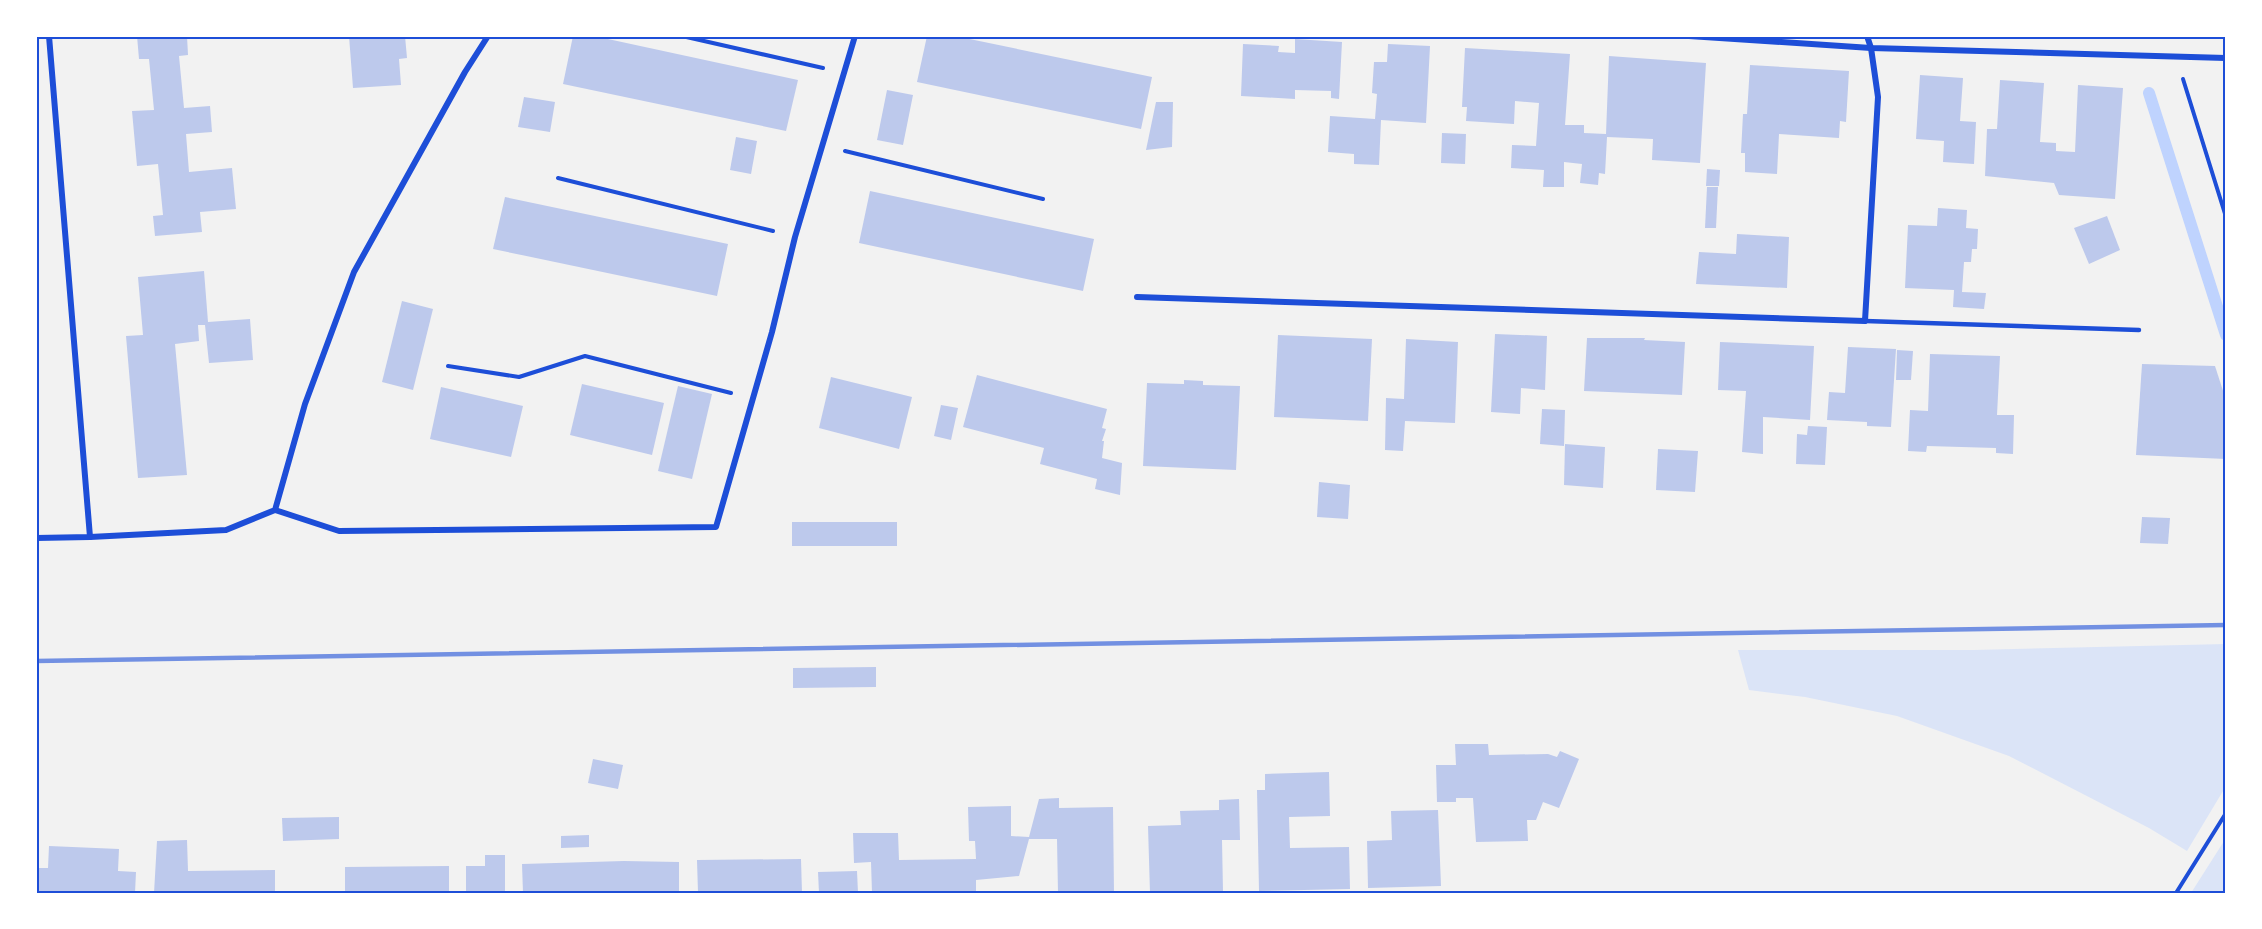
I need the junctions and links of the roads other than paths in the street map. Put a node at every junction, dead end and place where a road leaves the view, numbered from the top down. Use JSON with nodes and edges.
{"nodes":[{"id":1,"x":49,"y":36,"type":"edge"},
{"id":2,"x":488,"y":36,"type":"edge"},
{"id":3,"x":855,"y":36,"type":"edge"},
{"id":4,"x":1689,"y":36,"type":"edge"},
{"id":5,"x":1867,"y":36,"type":"edge"},
{"id":6,"x":1871,"y":48,"type":"junction"},
{"id":7,"x":2226,"y":58,"type":"edge"},
{"id":8,"x":1137,"y":297,"type":"dead end"},
{"id":9,"x":1865,"y":321,"type":"junction"},
{"id":10,"x":2139,"y":330,"type":"dead end"},
{"id":11,"x":275,"y":510,"type":"junction"},
{"id":12,"x":90,"y":537,"type":"junction"},
{"id":13,"x":36,"y":538,"type":"edge"}],
"edges":[{"from":1,"to":12,"type":"street"},
{"from":2,"to":11,"type":"street"},
{"from":3,"to":11,"type":"street"},
{"from":4,"to":6,"type":"street"},
{"from":5,"to":6,"type":"street"},
{"from":6,"to":7,"type":"street"},
{"from":6,"to":9,"type":"street"},
{"from":8,"to":9,"type":"street"},
{"from":9,"to":10,"type":"lane"},
{"from":11,"to":12,"type":"street"},
{"from":12,"to":13,"type":"street"}]}
